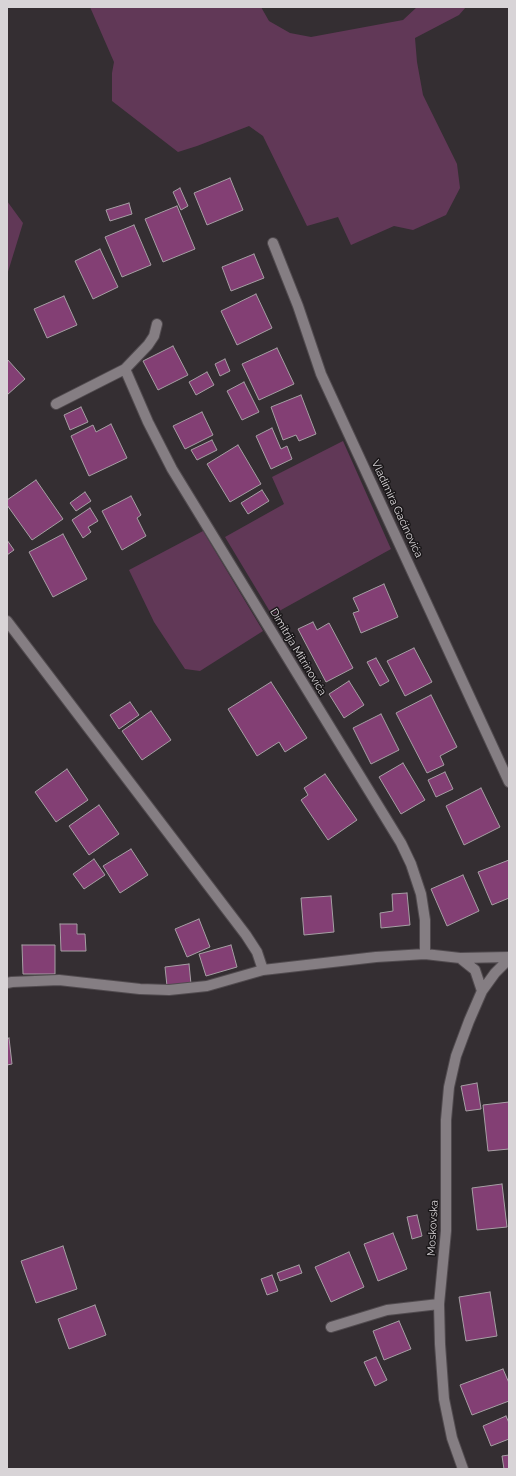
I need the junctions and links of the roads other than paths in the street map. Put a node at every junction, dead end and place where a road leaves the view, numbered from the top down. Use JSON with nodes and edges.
{"nodes":[{"id":1,"x":273,"y":242,"type":"dead end"},
{"id":2,"x":157,"y":324,"type":"dead end"},
{"id":3,"x":125,"y":369,"type":"junction"},
{"id":4,"x":56,"y":404,"type":"dead end"},
{"id":5,"x":7,"y":621,"type":"edge"},
{"id":6,"x":509,"y":782,"type":"edge"},
{"id":7,"x":425,"y":954,"type":"junction"},
{"id":8,"x":460,"y":958,"type":"junction"},
{"id":9,"x":509,"y":958,"type":"edge"},
{"id":10,"x":263,"y":970,"type":"junction"},
{"id":11,"x":7,"y":983,"type":"edge"},
{"id":12,"x":482,"y":991,"type":"junction"},
{"id":13,"x":439,"y":1304,"type":"junction"},
{"id":14,"x":331,"y":1327,"type":"dead end"},
{"id":15,"x":463,"y":1469,"type":"edge"}],
"edges":[{"from":1,"to":6,"type":"street","name":"Vladimira Gaćinovića"},
{"from":2,"to":3,"type":"street"},
{"from":3,"to":4,"type":"street"},
{"from":3,"to":7,"type":"street","name":"Dimitrija Mitrinovića"},
{"from":5,"to":10,"type":"street"},
{"from":7,"to":8,"type":"street"},
{"from":7,"to":10,"type":"street"},
{"from":8,"to":9,"type":"street"},
{"from":8,"to":12,"type":"street"},
{"from":9,"to":12,"type":"street","name":"Moskovska"},
{"from":10,"to":11,"type":"street"},
{"from":12,"to":13,"type":"street","name":"Moskovska"},
{"from":13,"to":14,"type":"street"},
{"from":13,"to":15,"type":"street","name":"Moskovska"}]}
